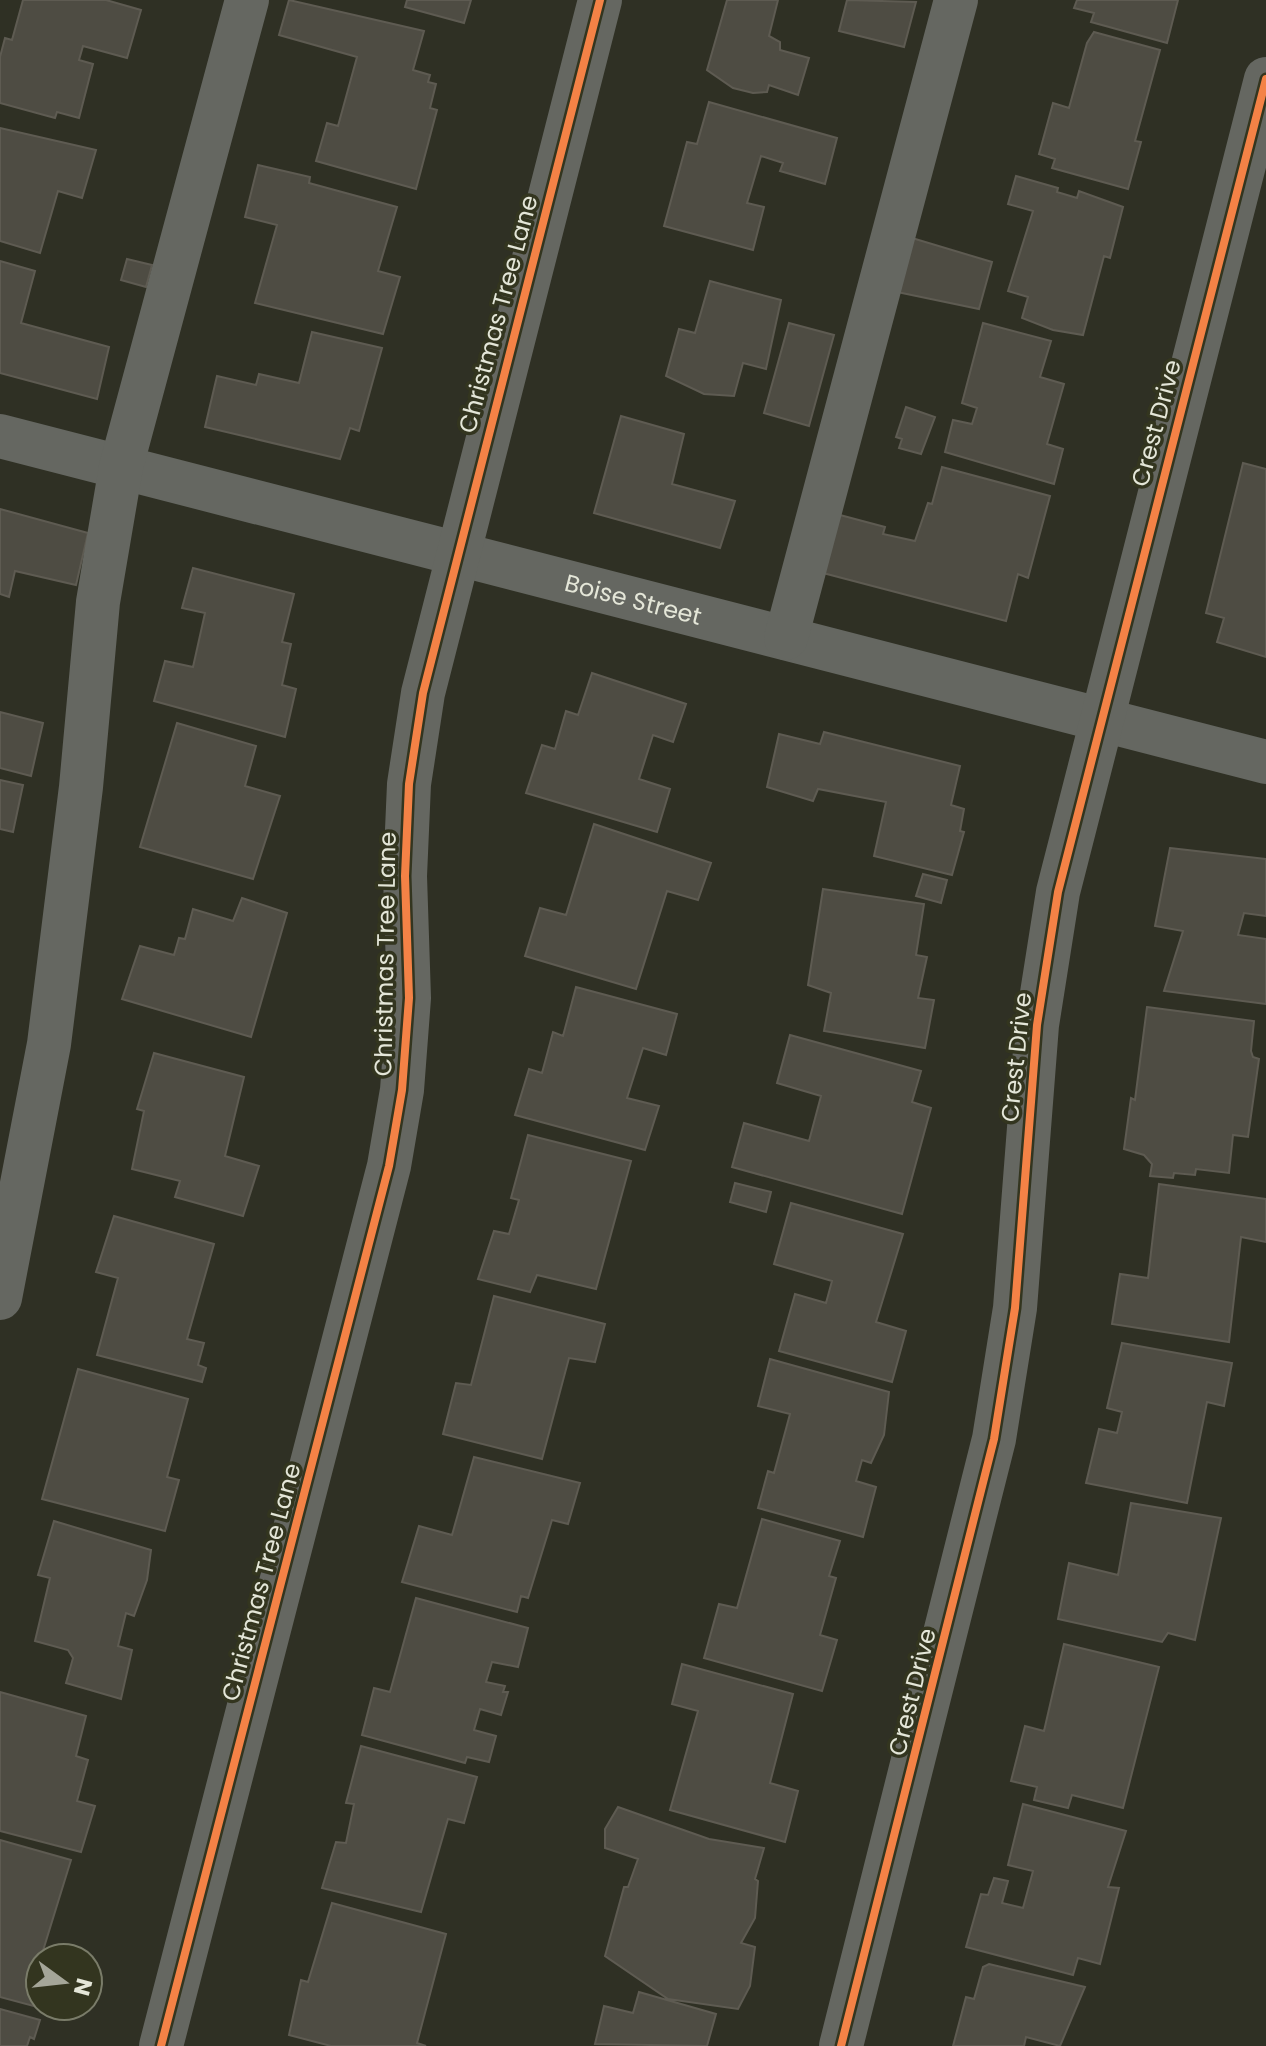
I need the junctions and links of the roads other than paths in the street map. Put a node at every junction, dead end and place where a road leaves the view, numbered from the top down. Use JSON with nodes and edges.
{"nodes":[{"id":1,"x":247,"y":0,"type":"edge"},
{"id":2,"x":600,"y":0,"type":"edge"},
{"id":3,"x":956,"y":0,"type":"edge"},
{"id":4,"x":1266,"y":79,"type":"edge"},
{"id":5,"x":1256,"y":162,"type":"edge"},
{"id":6,"x":0,"y":436,"type":"edge"},
{"id":7,"x":121,"y":467,"type":"junction"},
{"id":8,"x":456,"y":553,"type":"junction"},
{"id":9,"x":786,"y":638,"type":"junction"},
{"id":10,"x":1100,"y":719,"type":"junction"},
{"id":11,"x":1266,"y":762,"type":"edge"},
{"id":12,"x":0,"y":1298,"type":"edge"},
{"id":13,"x":161,"y":2046,"type":"edge"},
{"id":14,"x":841,"y":2046,"type":"edge"}],
"edges":[{"from":1,"to":7,"type":"street"},
{"from":2,"to":8,"type":"street","name":"Christmas Tree Lane"},
{"from":3,"to":9,"type":"street"},
{"from":4,"to":5,"type":"street","name":"Crest Drive"},
{"from":5,"to":10,"type":"street","name":"Crest Drive"},
{"from":6,"to":7,"type":"street","name":"Boise Street"},
{"from":7,"to":8,"type":"street","name":"Boise Street"},
{"from":7,"to":12,"type":"street"},
{"from":8,"to":9,"type":"street","name":"Boise Street"},
{"from":8,"to":13,"type":"street","name":"Christmas Tree Lane"},
{"from":9,"to":10,"type":"street","name":"Boise Street"},
{"from":10,"to":11,"type":"street","name":"Boise Street"},
{"from":10,"to":14,"type":"street","name":"Crest Drive"}]}
